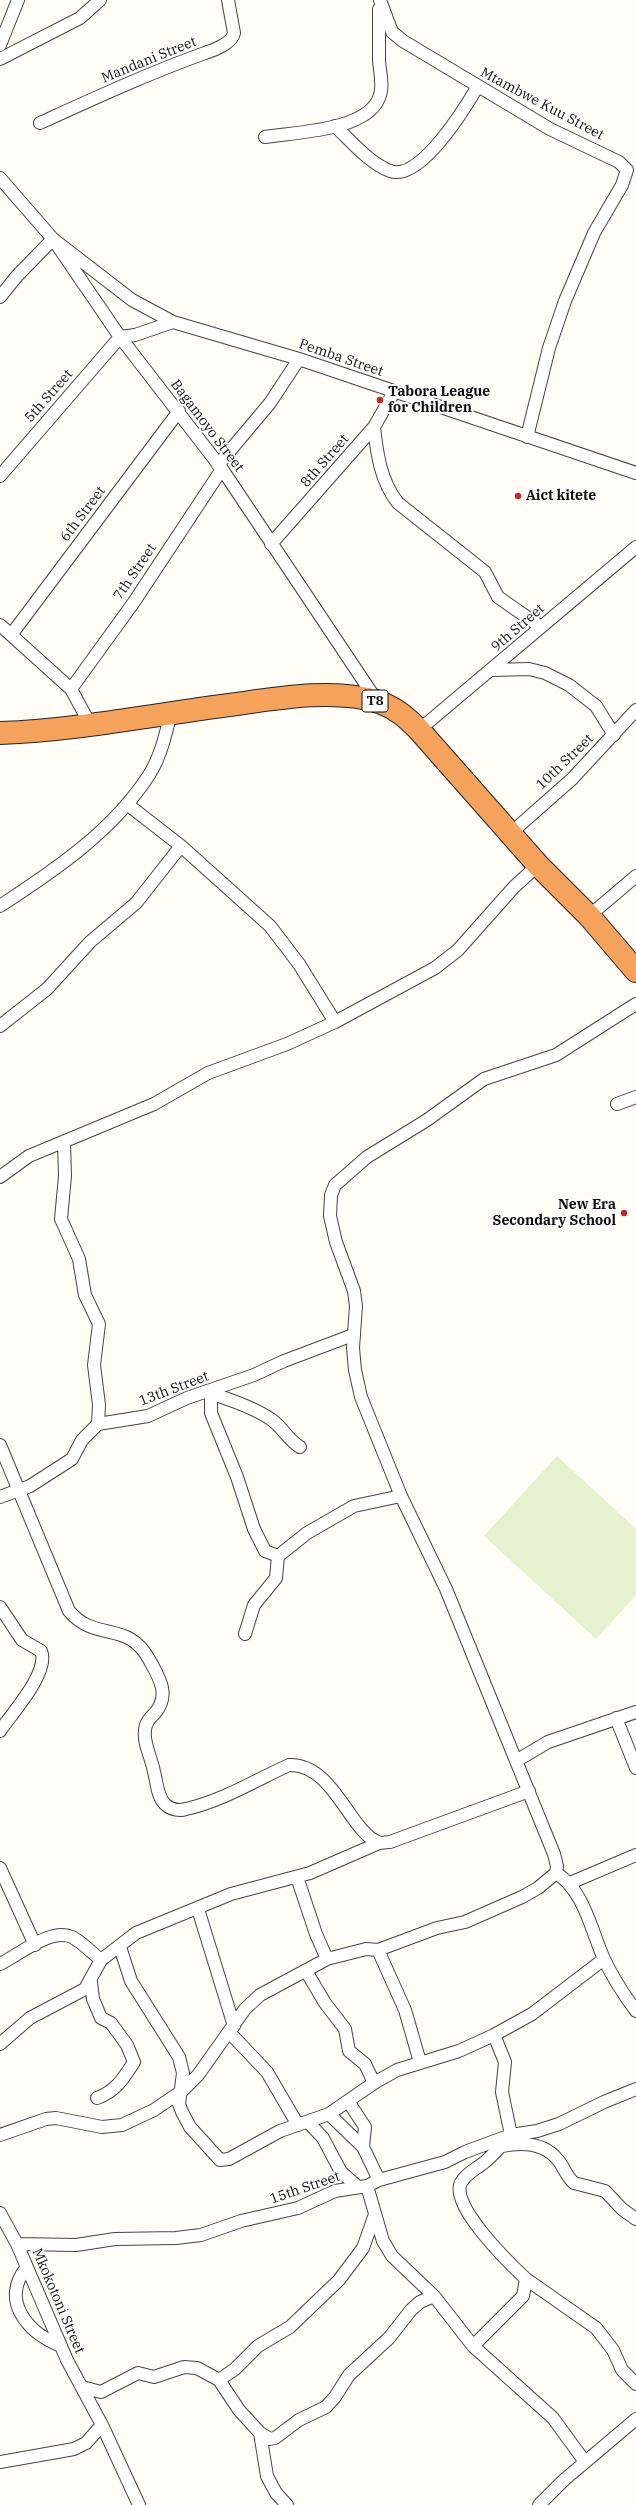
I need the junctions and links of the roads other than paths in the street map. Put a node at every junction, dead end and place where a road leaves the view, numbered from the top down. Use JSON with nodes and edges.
{"nodes":[{"id":1,"x":18,"y":0,"type":"edge"},
{"id":2,"x":100,"y":0,"type":"edge"},
{"id":3,"x":228,"y":0,"type":"edge"},
{"id":4,"x":380,"y":0,"type":"edge"},
{"id":5,"x":0,"y":45,"type":"edge"},
{"id":6,"x":0,"y":59,"type":"edge"},
{"id":7,"x":478,"y":86,"type":"junction"},
{"id":8,"x":40,"y":123,"type":"dead end"},
{"id":9,"x":335,"y":126,"type":"junction"},
{"id":10,"x":265,"y":137,"type":"dead end"},
{"id":11,"x":0,"y":178,"type":"edge"},
{"id":12,"x":53,"y":239,"type":"junction"},
{"id":13,"x":0,"y":297,"type":"edge"},
{"id":14,"x":173,"y":322,"type":"junction"},
{"id":15,"x":120,"y":337,"type":"junction"},
{"id":16,"x":299,"y":359,"type":"junction"},
{"id":17,"x":394,"y":392,"type":"junction"},
{"id":18,"x":179,"y":411,"type":"junction"},
{"id":19,"x":374,"y":427,"type":"junction"},
{"id":20,"x":527,"y":437,"type":"junction"},
{"id":21,"x":220,"y":467,"type":"junction"},
{"id":22,"x":636,"y":473,"type":"edge"},
{"id":23,"x":0,"y":476,"type":"edge"},
{"id":24,"x":271,"y":544,"type":"junction"},
{"id":25,"x":636,"y":547,"type":"edge"},
{"id":26,"x":0,"y":625,"type":"edge"},
{"id":27,"x":541,"y":627,"type":"junction"},
{"id":28,"x":12,"y":635,"type":"junction"},
{"id":29,"x":492,"y":670,"type":"junction"},
{"id":30,"x":71,"y":689,"type":"junction"},
{"id":31,"x":378,"y":702,"type":"junction"},
{"id":32,"x":636,"y":710,"type":"edge"},
{"id":33,"x":171,"y":712,"type":"junction"},
{"id":34,"x":90,"y":724,"type":"junction"},
{"id":35,"x":419,"y":730,"type":"junction"},
{"id":36,"x":0,"y":733,"type":"edge"},
{"id":37,"x":614,"y":735,"type":"junction"},
{"id":38,"x":127,"y":804,"type":"junction"},
{"id":39,"x":512,"y":832,"type":"junction"},
{"id":40,"x":181,"y":846,"type":"junction"},
{"id":41,"x":538,"y":865,"type":"junction"},
{"id":42,"x":636,"y":876,"type":"edge"},
{"id":43,"x":0,"y":906,"type":"edge"},
{"id":44,"x":589,"y":916,"type":"junction"},
{"id":45,"x":636,"y":972,"type":"edge"},
{"id":46,"x":636,"y":1004,"type":"edge"},
{"id":47,"x":335,"y":1022,"type":"junction"},
{"id":48,"x":0,"y":1026,"type":"edge"},
{"id":49,"x":636,"y":1097,"type":"edge"},
{"id":50,"x":617,"y":1104,"type":"dead end"},
{"id":51,"x":64,"y":1142,"type":"junction"},
{"id":52,"x":0,"y":1177,"type":"edge"},
{"id":53,"x":353,"y":1335,"type":"junction"},
{"id":54,"x":209,"y":1392,"type":"junction"},
{"id":55,"x":98,"y":1424,"type":"junction"},
{"id":56,"x":0,"y":1445,"type":"edge"},
{"id":57,"x":300,"y":1447,"type":"dead end"},
{"id":58,"x":18,"y":1491,"type":"junction"},
{"id":59,"x":0,"y":1496,"type":"edge"},
{"id":60,"x":401,"y":1496,"type":"junction"},
{"id":61,"x":278,"y":1556,"type":"junction"},
{"id":62,"x":0,"y":1607,"type":"edge"},
{"id":63,"x":245,"y":1634,"type":"dead end"},
{"id":64,"x":636,"y":1712,"type":"edge"},
{"id":65,"x":616,"y":1718,"type":"junction"},
{"id":66,"x":0,"y":1731,"type":"edge"},
{"id":67,"x":516,"y":1761,"type":"junction"},
{"id":68,"x":636,"y":1768,"type":"edge"},
{"id":69,"x":529,"y":1791,"type":"junction"},
{"id":70,"x":379,"y":1843,"type":"junction"},
{"id":71,"x":636,"y":1855,"type":"edge"},
{"id":72,"x":0,"y":1868,"type":"edge"},
{"id":73,"x":556,"y":1873,"type":"junction"},
{"id":74,"x":297,"y":1877,"type":"junction"},
{"id":75,"x":570,"y":1883,"type":"junction"},
{"id":76,"x":198,"y":1909,"type":"junction"},
{"id":77,"x":35,"y":1945,"type":"junction"},
{"id":78,"x":120,"y":1947,"type":"junction"},
{"id":79,"x":378,"y":1950,"type":"junction"},
{"id":80,"x":327,"y":1959,"type":"junction"},
{"id":81,"x":604,"y":1959,"type":"junction"},
{"id":82,"x":101,"y":1960,"type":"junction"},
{"id":83,"x":0,"y":1964,"type":"edge"},
{"id":84,"x":306,"y":1971,"type":"junction"},
{"id":85,"x":91,"y":1982,"type":"junction"},
{"id":86,"x":636,"y":2011,"type":"edge"},
{"id":87,"x":232,"y":2029,"type":"junction"},
{"id":88,"x":494,"y":2035,"type":"junction"},
{"id":89,"x":0,"y":2044,"type":"edge"},
{"id":90,"x":420,"y":2062,"type":"junction"},
{"id":91,"x":374,"y":2083,"type":"junction"},
{"id":92,"x":636,"y":2089,"type":"edge"},
{"id":93,"x":182,"y":2091,"type":"junction"},
{"id":94,"x":97,"y":2098,"type":"dead end"},
{"id":95,"x":348,"y":2101,"type":"junction"},
{"id":96,"x":329,"y":2114,"type":"junction"},
{"id":97,"x":303,"y":2123,"type":"junction"},
{"id":98,"x":0,"y":2135,"type":"edge"},
{"id":99,"x":512,"y":2135,"type":"junction"},
{"id":100,"x":502,"y":2146,"type":"junction"},
{"id":101,"x":363,"y":2147,"type":"junction"},
{"id":102,"x":379,"y":2180,"type":"junction"},
{"id":103,"x":362,"y":2187,"type":"junction"},
{"id":104,"x":0,"y":2213,"type":"edge"},
{"id":105,"x":374,"y":2217,"type":"junction"},
{"id":106,"x":636,"y":2219,"type":"edge"},
{"id":107,"x":17,"y":2244,"type":"junction"},
{"id":108,"x":27,"y":2267,"type":"junction"},
{"id":109,"x":526,"y":2279,"type":"junction"},
{"id":110,"x":4,"y":2288,"type":"dead end"},
{"id":111,"x":434,"y":2296,"type":"junction"},
{"id":112,"x":4,"y":2304,"type":"dead end"},
{"id":113,"x":61,"y":2346,"type":"junction"},
{"id":114,"x":473,"y":2346,"type":"junction"},
{"id":115,"x":219,"y":2380,"type":"junction"},
{"id":116,"x":636,"y":2384,"type":"edge"},
{"id":117,"x":82,"y":2387,"type":"junction"},
{"id":118,"x":636,"y":2419,"type":"edge"},
{"id":119,"x":102,"y":2425,"type":"junction"},
{"id":120,"x":260,"y":2433,"type":"junction"},
{"id":121,"x":0,"y":2462,"type":"edge"},
{"id":122,"x":585,"y":2462,"type":"junction"},
{"id":123,"x":542,"y":2504,"type":"edge"},
{"id":124,"x":139,"y":2505,"type":"edge"},
{"id":125,"x":287,"y":2505,"type":"edge"}],
"edges":[{"from":1,"to":5,"type":"street"},
{"from":2,"to":6,"type":"street"},
{"from":3,"to":8,"type":"street","name":"Mandani Street"},
{"from":4,"to":7,"type":"street","name":"Mtambwe Kuu Street"},
{"from":4,"to":9,"type":"street","name":"Mtambwe Kuu Street"},
{"from":7,"to":9,"type":"street"},
{"from":7,"to":20,"type":"street","name":"Mtambwe Kuu Street"},
{"from":9,"to":10,"type":"street","name":"Mtambwe Kuu Street"},
{"from":11,"to":12,"type":"street","name":"Bagamoyo Street"},
{"from":12,"to":13,"type":"street"},
{"from":12,"to":14,"type":"street","name":"Pemba Street"},
{"from":12,"to":15,"type":"street","name":"Bagamoyo Street"},
{"from":14,"to":15,"type":"street"},
{"from":14,"to":16,"type":"street","name":"Pemba Street"},
{"from":15,"to":18,"type":"street","name":"Bagamoyo Street"},
{"from":15,"to":23,"type":"street","name":"5th Street"},
{"from":16,"to":17,"type":"street","name":"Pemba Street"},
{"from":16,"to":21,"type":"street","name":"7th Street"},
{"from":17,"to":19,"type":"street","name":"8th Street"},
{"from":17,"to":20,"type":"street","name":"Pemba Street"},
{"from":18,"to":21,"type":"street","name":"Bagamoyo Street"},
{"from":18,"to":28,"type":"street","name":"6th Street"},
{"from":19,"to":24,"type":"street","name":"8th Street"},
{"from":19,"to":27,"type":"street"},
{"from":20,"to":22,"type":"street","name":"Pemba Street"},
{"from":21,"to":24,"type":"street","name":"Bagamoyo Street"},
{"from":21,"to":30,"type":"street","name":"7th Street"},
{"from":24,"to":31,"type":"street","name":"Bagamoyo Street"},
{"from":25,"to":27,"type":"street","name":"9th Street"},
{"from":26,"to":28,"type":"street"},
{"from":27,"to":29,"type":"street","name":"9th Street"},
{"from":28,"to":30,"type":"street"},
{"from":29,"to":35,"type":"street","name":"9th Street"},
{"from":29,"to":37,"type":"street"},
{"from":30,"to":34,"type":"street"},
{"from":31,"to":33,"type":"highway","number":"T8"},
{"from":31,"to":35,"type":"highway","number":"T8"},
{"from":32,"to":37,"type":"street","name":"10th Street"},
{"from":33,"to":34,"type":"highway","number":"T8"},
{"from":33,"to":38,"type":"street"},
{"from":34,"to":36,"type":"highway","number":"T8"},
{"from":35,"to":39,"type":"highway","number":"T8"},
{"from":37,"to":39,"type":"street","name":"10th Street"},
{"from":38,"to":40,"type":"street"},
{"from":38,"to":43,"type":"street"},
{"from":39,"to":41,"type":"highway","number":"T8"},
{"from":40,"to":47,"type":"street"},
{"from":40,"to":48,"type":"street"},
{"from":41,"to":44,"type":"highway","number":"T8"},
{"from":41,"to":47,"type":"street"},
{"from":42,"to":44,"type":"street"},
{"from":44,"to":45,"type":"highway","number":"T8"},
{"from":46,"to":53,"type":"street"},
{"from":47,"to":51,"type":"street"},
{"from":49,"to":50,"type":"street"},
{"from":51,"to":52,"type":"street"},
{"from":51,"to":55,"type":"street"},
{"from":53,"to":54,"type":"street","name":"13th Street"},
{"from":53,"to":60,"type":"street"},
{"from":54,"to":55,"type":"street","name":"13th Street"},
{"from":54,"to":57,"type":"street"},
{"from":54,"to":61,"type":"street"},
{"from":55,"to":58,"type":"street"},
{"from":56,"to":58,"type":"street"},
{"from":58,"to":59,"type":"street"},
{"from":58,"to":70,"type":"street"},
{"from":60,"to":61,"type":"street"},
{"from":60,"to":67,"type":"street"},
{"from":61,"to":63,"type":"street"},
{"from":62,"to":66,"type":"street"},
{"from":64,"to":65,"type":"street"},
{"from":65,"to":67,"type":"street"},
{"from":65,"to":68,"type":"street"},
{"from":67,"to":69,"type":"street"},
{"from":69,"to":70,"type":"street"},
{"from":69,"to":73,"type":"street"},
{"from":70,"to":74,"type":"street"},
{"from":71,"to":75,"type":"street"},
{"from":72,"to":77,"type":"street"},
{"from":73,"to":75,"type":"street"},
{"from":73,"to":79,"type":"street"},
{"from":74,"to":76,"type":"street"},
{"from":74,"to":80,"type":"street"},
{"from":75,"to":81,"type":"street"},
{"from":76,"to":78,"type":"street"},
{"from":76,"to":87,"type":"street"},
{"from":77,"to":82,"type":"street"},
{"from":77,"to":83,"type":"street"},
{"from":78,"to":82,"type":"street"},
{"from":78,"to":93,"type":"street"},
{"from":79,"to":80,"type":"street"},
{"from":79,"to":90,"type":"street"},
{"from":80,"to":84,"type":"street"},
{"from":81,"to":86,"type":"street"},
{"from":81,"to":88,"type":"street"},
{"from":82,"to":85,"type":"street"},
{"from":84,"to":87,"type":"street"},
{"from":84,"to":91,"type":"street"},
{"from":85,"to":89,"type":"street"},
{"from":85,"to":94,"type":"street"},
{"from":87,"to":93,"type":"street"},
{"from":87,"to":97,"type":"street"},
{"from":88,"to":90,"type":"street"},
{"from":88,"to":99,"type":"street"},
{"from":90,"to":91,"type":"street"},
{"from":91,"to":95,"type":"street"},
{"from":92,"to":99,"type":"street","name":"15th Street"},
{"from":93,"to":97,"type":"street"},
{"from":93,"to":98,"type":"street"},
{"from":95,"to":96,"type":"street"},
{"from":95,"to":101,"type":"street"},
{"from":96,"to":97,"type":"street"},
{"from":96,"to":101,"type":"street"},
{"from":97,"to":103,"type":"street"},
{"from":99,"to":100,"type":"street"},
{"from":99,"to":102,"type":"street","name":"15th Street"},
{"from":100,"to":106,"type":"street"},
{"from":100,"to":109,"type":"street"},
{"from":101,"to":102,"type":"street"},
{"from":102,"to":103,"type":"street","name":"15th Street"},
{"from":103,"to":105,"type":"street"},
{"from":103,"to":107,"type":"street","name":"15th Street"},
{"from":104,"to":107,"type":"street","name":"Mkokotoni Street"},
{"from":105,"to":111,"type":"street"},
{"from":105,"to":115,"type":"street"},
{"from":107,"to":108,"type":"street","name":"Mkokotoni Street"},
{"from":108,"to":110,"type":"street"},
{"from":108,"to":113,"type":"street","name":"Mkokotoni Street"},
{"from":109,"to":114,"type":"street"},
{"from":109,"to":116,"type":"street"},
{"from":111,"to":114,"type":"street"},
{"from":111,"to":120,"type":"street"},
{"from":112,"to":113,"type":"street"},
{"from":113,"to":117,"type":"street","name":"Mkokotoni Street"},
{"from":114,"to":122,"type":"street"},
{"from":115,"to":117,"type":"street"},
{"from":115,"to":120,"type":"street"},
{"from":117,"to":119,"type":"street","name":"Mkokotoni Street"},
{"from":118,"to":122,"type":"street"},
{"from":119,"to":121,"type":"street"},
{"from":119,"to":124,"type":"street","name":"Mkokotoni Street"},
{"from":120,"to":125,"type":"street"},
{"from":122,"to":123,"type":"street"}]}
